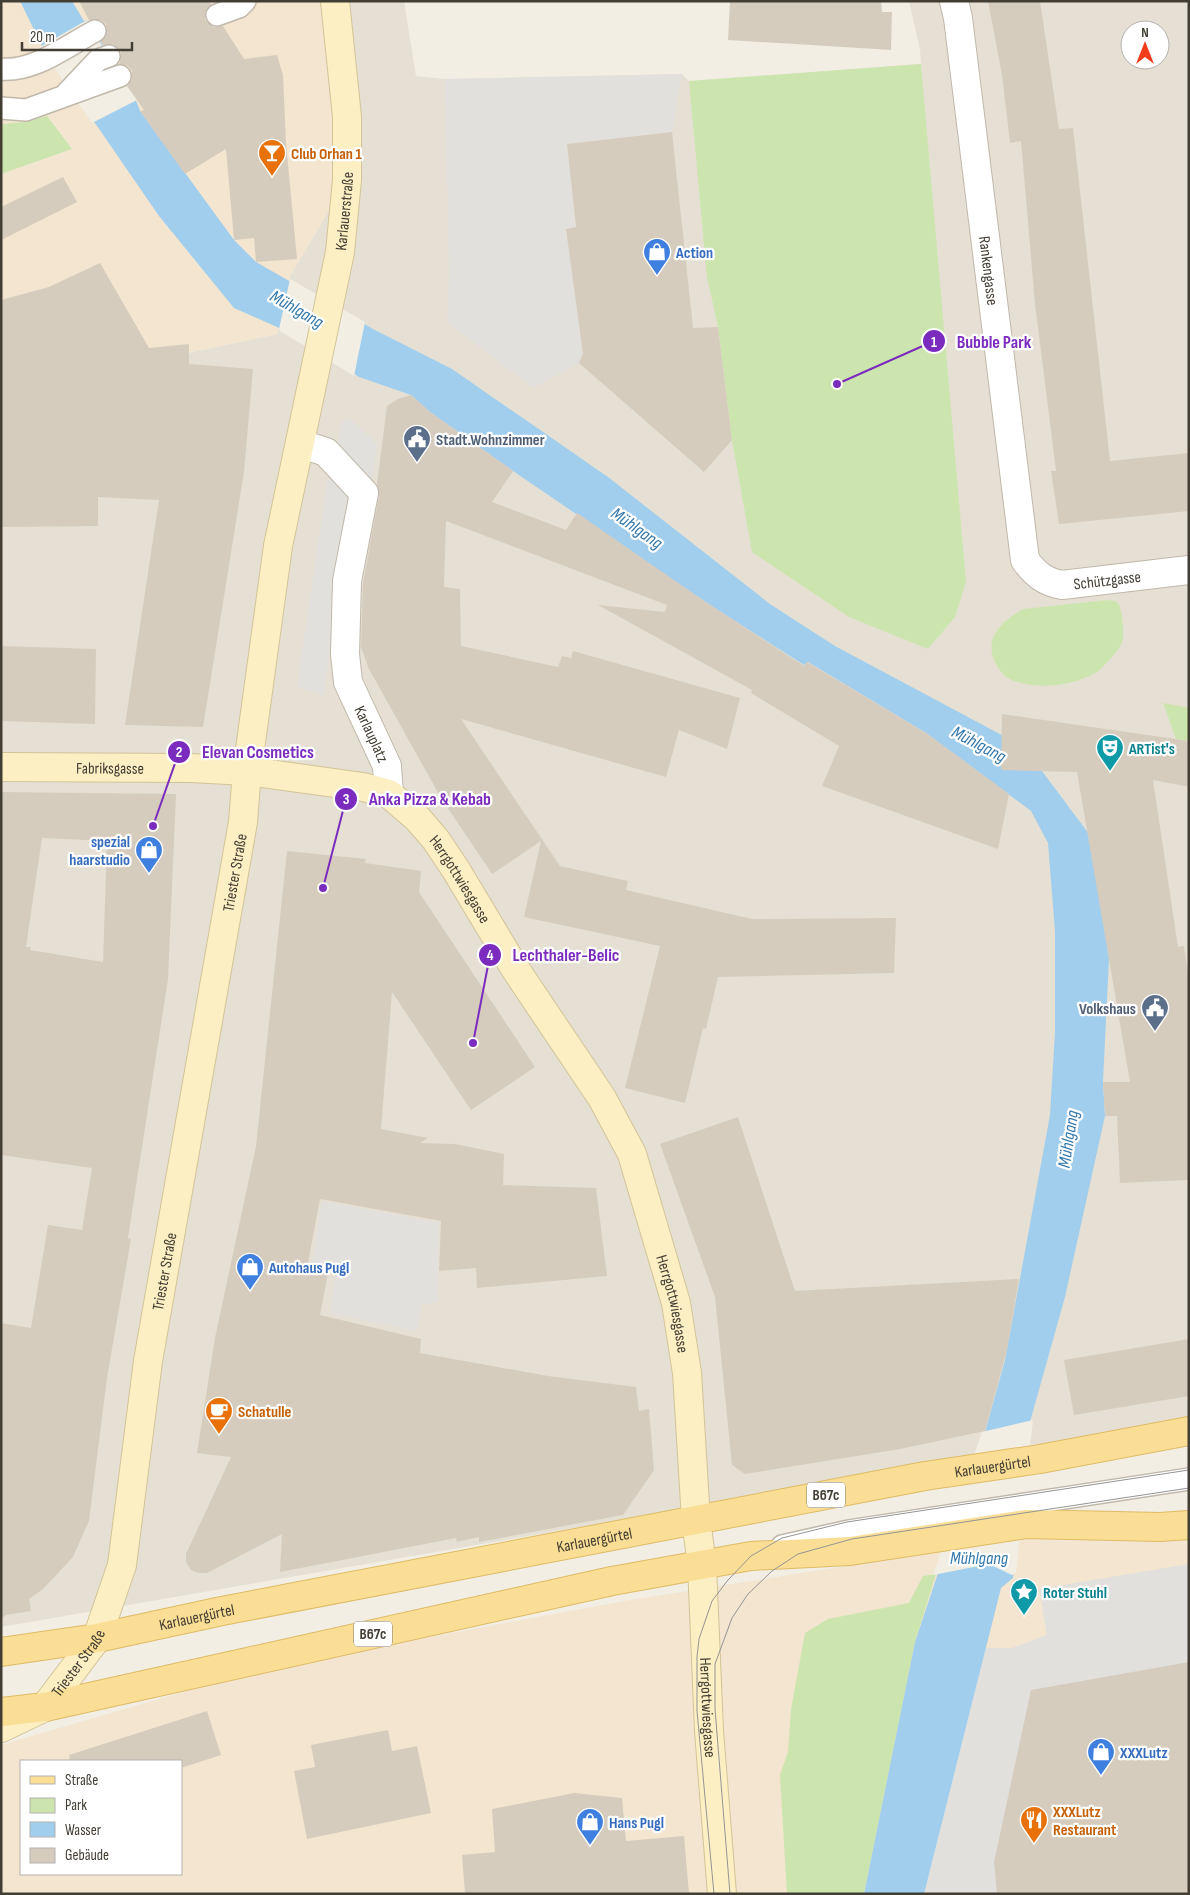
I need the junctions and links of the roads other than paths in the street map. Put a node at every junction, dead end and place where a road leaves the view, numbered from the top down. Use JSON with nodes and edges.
{"nodes":[{"id":1,"x":244,"y":1,"type":"edge"},
{"id":2,"x":336,"y":1,"type":"edge"},
{"id":3,"x":954,"y":1,"type":"edge"},
{"id":4,"x":217,"y":15,"type":"dead end"},
{"id":5,"x":95,"y":31,"type":"dead end"},
{"id":6,"x":109,"y":56,"type":"dead end"},
{"id":7,"x":1,"y":69,"type":"edge"},
{"id":8,"x":120,"y":76,"type":"dead end"},
{"id":9,"x":64,"y":97,"type":"junction"},
{"id":10,"x":1,"y":108,"type":"edge"},
{"id":11,"x":301,"y":444,"type":"junction"},
{"id":12,"x":1031,"y":568,"type":"joint"},
{"id":13,"x":1189,"y":570,"type":"edge"},
{"id":14,"x":1,"y":767,"type":"edge"},
{"id":15,"x":247,"y":771,"type":"junction"},
{"id":16,"x":389,"y":794,"type":"junction"},
{"id":17,"x":1189,"y":1431,"type":"edge"},
{"id":18,"x":1189,"y":1479,"type":"edge"},
{"id":19,"x":1029,"y":1514,"type":"junction"},
{"id":20,"x":696,"y":1520,"type":"junction"},
{"id":21,"x":1189,"y":1525,"type":"edge"},
{"id":22,"x":702,"y":1565,"type":"junction"},
{"id":23,"x":98,"y":1638,"type":"junction"},
{"id":24,"x":1,"y":1652,"type":"edge"},
{"id":25,"x":45,"y":1706,"type":"junction"},
{"id":26,"x":1,"y":1712,"type":"edge"},
{"id":27,"x":1,"y":1728,"type":"edge"},
{"id":28,"x":722,"y":1894,"type":"edge"}],
"edges":[{"from":1,"to":4,"type":"lane"},
{"from":2,"to":11,"type":"main road","name":"Karlauerstraße"},
{"from":3,"to":12,"type":"street","name":"Rankengasse"},
{"from":5,"to":7,"type":"lane"},
{"from":6,"to":9,"type":"lane"},
{"from":8,"to":9,"type":"lane"},
{"from":9,"to":10,"type":"lane"},
{"from":11,"to":15,"type":"main road"},
{"from":11,"to":16,"type":"street","name":"Karlauplatz"},
{"from":12,"to":13,"type":"street","name":"Schützgasse"},
{"from":14,"to":15,"type":"main road","name":"Fabriksgasse"},
{"from":15,"to":16,"type":"main road","name":"Karlauplatz"},
{"from":15,"to":23,"type":"main road","name":"Triester Straße"},
{"from":16,"to":20,"type":"main road","name":"Herrgottwiesgasse"},
{"from":17,"to":20,"type":"main road","name":"Karlauergürtel","number":"B67c"},
{"from":18,"to":19,"type":"lane"},
{"from":19,"to":21,"type":"main road","number":"B67c"},
{"from":19,"to":22,"type":"main road","number":"B67c"},
{"from":20,"to":22,"type":"main road","name":"Herrgottwiesgasse"},
{"from":20,"to":23,"type":"main road","name":"Karlauergürtel","number":"B67c"},
{"from":22,"to":25,"type":"main road","number":"B67c"},
{"from":22,"to":28,"type":"main road","name":"Herrgottwiesgasse"},
{"from":23,"to":24,"type":"main road","name":"Karlauergürtel","number":"B67c"},
{"from":23,"to":25,"type":"main road","name":"Triester Straße"},
{"from":25,"to":26,"type":"main road","number":"B67c"},
{"from":25,"to":27,"type":"main road","name":"Triester Straße"}]}
